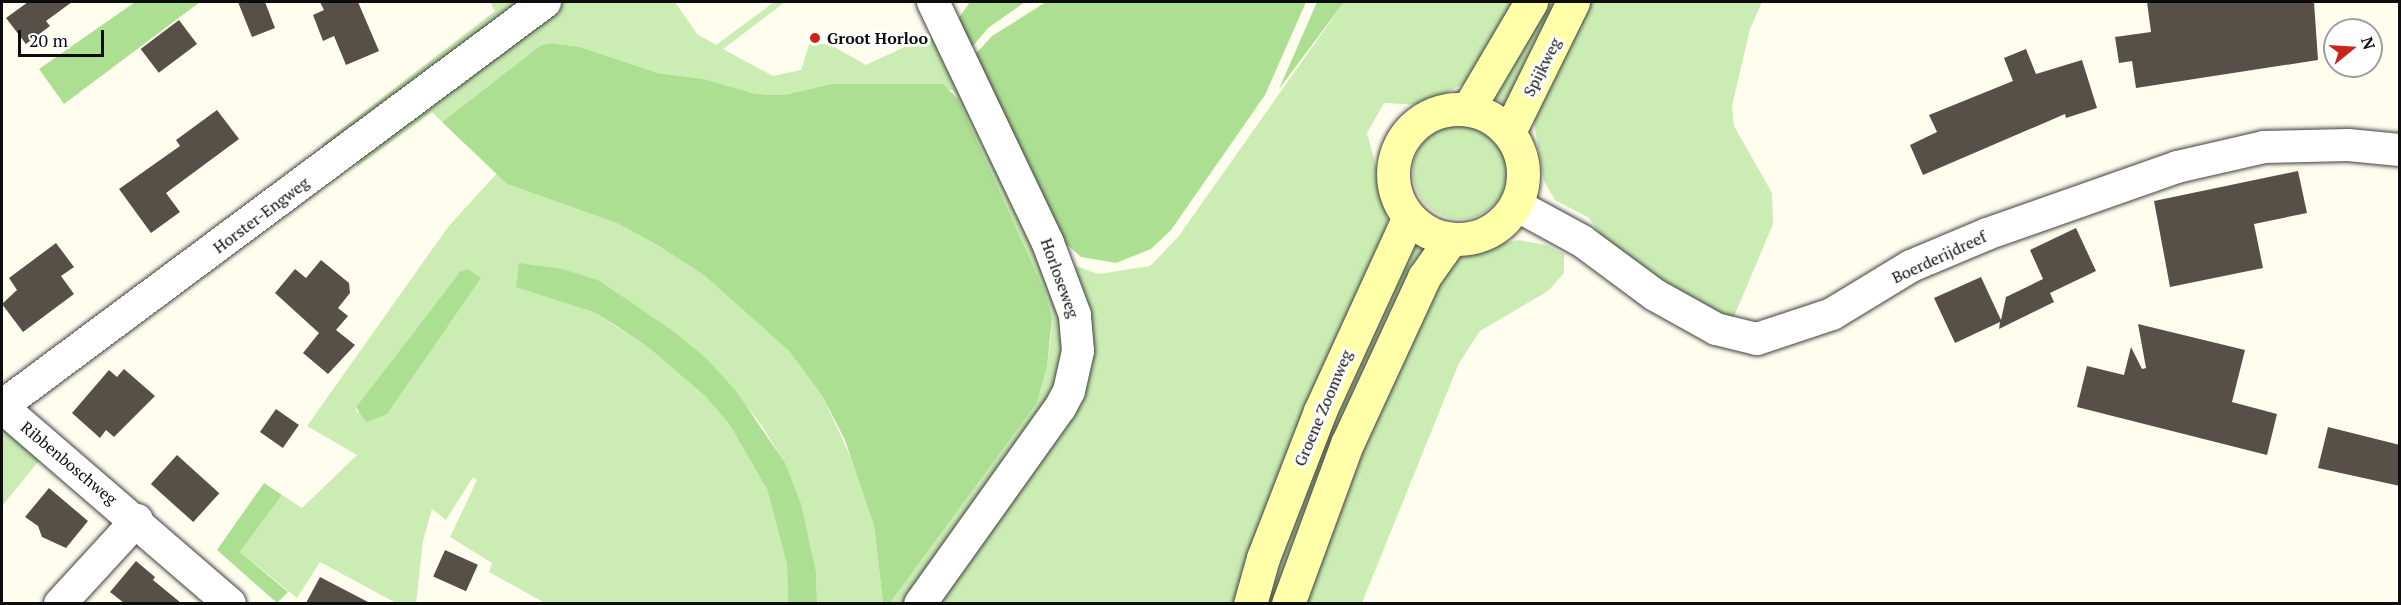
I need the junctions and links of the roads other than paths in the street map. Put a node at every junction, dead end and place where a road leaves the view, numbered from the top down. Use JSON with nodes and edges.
{"nodes":[{"id":1,"x":545,"y":2,"type":"edge"},
{"id":2,"x":933,"y":2,"type":"edge"},
{"id":3,"x":1532,"y":2,"type":"edge"},
{"id":4,"x":1574,"y":2,"type":"edge"},
{"id":5,"x":1468,"y":110,"type":"junction"},
{"id":6,"x":1509,"y":132,"type":"junction"},
{"id":7,"x":2400,"y":150,"type":"edge"},
{"id":8,"x":1516,"y":206,"type":"junction"},
{"id":9,"x":1409,"y":217,"type":"junction"},
{"id":10,"x":1451,"y":239,"type":"junction"},
{"id":11,"x":2,"y":407,"type":"edge"},
{"id":12,"x":137,"y":520,"type":"junction"},
{"id":13,"x":60,"y":603,"type":"edge"},
{"id":14,"x":230,"y":603,"type":"edge"},
{"id":15,"x":920,"y":603,"type":"edge"},
{"id":16,"x":1250,"y":603,"type":"edge"},
{"id":17,"x":1288,"y":603,"type":"edge"}],
"edges":[{"from":1,"to":11,"type":"street","name":"Horster-Engweg"},
{"from":2,"to":15,"type":"street","name":"Horloseweg"},
{"from":3,"to":5,"type":"main road"},
{"from":4,"to":6,"type":"main road","name":"Spijkweg"},
{"from":5,"to":6,"type":"main road"},
{"from":5,"to":9,"type":"main road"},
{"from":6,"to":8,"type":"main road"},
{"from":7,"to":8,"type":"street","name":"Boerderijdreef"},
{"from":8,"to":10,"type":"main road"},
{"from":9,"to":10,"type":"main road"},
{"from":9,"to":16,"type":"main road","name":"Groene Zoomweg"},
{"from":10,"to":17,"type":"main road"},
{"from":11,"to":12,"type":"street","name":"Ribbenboschweg"},
{"from":12,"to":13,"type":"street"},
{"from":12,"to":14,"type":"street","name":"Ribbenboschweg"}]}
